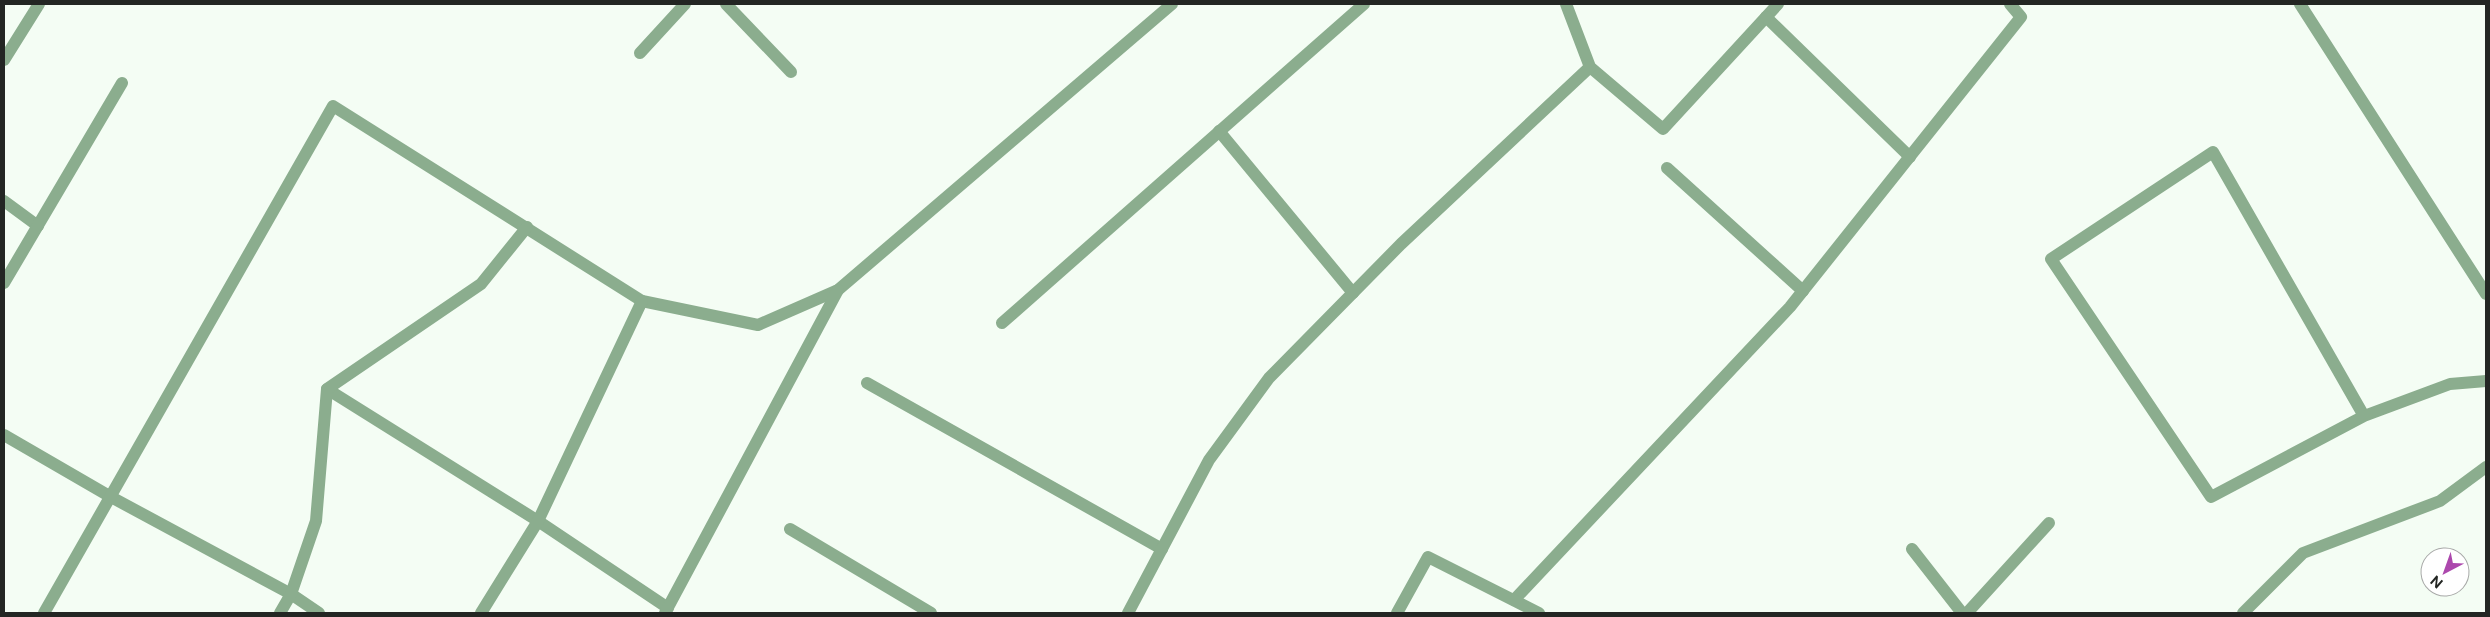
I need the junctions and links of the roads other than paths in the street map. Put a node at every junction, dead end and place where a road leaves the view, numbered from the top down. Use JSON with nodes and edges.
{"nodes":[{"id":1,"x":39,"y":4,"type":"edge"},
{"id":2,"x":685,"y":4,"type":"edge"},
{"id":3,"x":726,"y":4,"type":"edge"},
{"id":4,"x":1172,"y":4,"type":"edge"},
{"id":5,"x":1364,"y":4,"type":"edge"},
{"id":6,"x":1566,"y":4,"type":"edge"},
{"id":7,"x":1778,"y":4,"type":"edge"},
{"id":8,"x":2010,"y":4,"type":"edge"},
{"id":9,"x":2300,"y":4,"type":"edge"},
{"id":10,"x":1766,"y":17,"type":"junction"},
{"id":11,"x":640,"y":53,"type":"dead end"},
{"id":12,"x":4,"y":60,"type":"edge"},
{"id":13,"x":1590,"y":67,"type":"junction"},
{"id":14,"x":791,"y":72,"type":"dead end"},
{"id":15,"x":122,"y":83,"type":"dead end"},
{"id":16,"x":1220,"y":132,"type":"junction"},
{"id":17,"x":1910,"y":157,"type":"junction"},
{"id":18,"x":1667,"y":168,"type":"dead end"},
{"id":19,"x":4,"y":201,"type":"edge"},
{"id":20,"x":38,"y":226,"type":"junction"},
{"id":21,"x":527,"y":227,"type":"junction"},
{"id":22,"x":4,"y":283,"type":"edge"},
{"id":23,"x":838,"y":290,"type":"junction"},
{"id":24,"x":1803,"y":291,"type":"junction"},
{"id":25,"x":1353,"y":293,"type":"junction"},
{"id":26,"x":2486,"y":294,"type":"edge"},
{"id":27,"x":642,"y":301,"type":"junction"},
{"id":28,"x":1002,"y":323,"type":"dead end"},
{"id":29,"x":2486,"y":381,"type":"edge"},
{"id":30,"x":866,"y":383,"type":"dead end"},
{"id":31,"x":327,"y":389,"type":"junction"},
{"id":32,"x":2364,"y":416,"type":"junction"},
{"id":33,"x":4,"y":435,"type":"edge"},
{"id":34,"x":2486,"y":467,"type":"edge"},
{"id":35,"x":111,"y":497,"type":"junction"},
{"id":36,"x":538,"y":520,"type":"junction"},
{"id":37,"x":2049,"y":523,"type":"dead end"},
{"id":38,"x":790,"y":528,"type":"dead end"},
{"id":39,"x":1162,"y":549,"type":"junction"},
{"id":40,"x":1912,"y":549,"type":"dead end"},
{"id":41,"x":291,"y":594,"type":"junction"},
{"id":42,"x":1514,"y":600,"type":"junction"},
{"id":43,"x":666,"y":610,"type":"edge"},
{"id":44,"x":44,"y":613,"type":"edge"},
{"id":45,"x":280,"y":613,"type":"edge"},
{"id":46,"x":319,"y":613,"type":"edge"},
{"id":47,"x":481,"y":613,"type":"edge"},
{"id":48,"x":931,"y":613,"type":"edge"},
{"id":49,"x":1128,"y":613,"type":"edge"},
{"id":50,"x":1397,"y":613,"type":"edge"},
{"id":51,"x":1539,"y":613,"type":"edge"},
{"id":52,"x":1962,"y":613,"type":"edge"},
{"id":53,"x":1967,"y":613,"type":"edge"},
{"id":54,"x":2244,"y":613,"type":"edge"}],
"edges":[{"from":1,"to":12,"type":"street"},
{"from":2,"to":11,"type":"street"},
{"from":3,"to":14,"type":"street"},
{"from":4,"to":23,"type":"street"},
{"from":5,"to":16,"type":"street"},
{"from":6,"to":13,"type":"street"},
{"from":7,"to":10,"type":"street"},
{"from":8,"to":17,"type":"street"},
{"from":9,"to":26,"type":"street"},
{"from":10,"to":13,"type":"street"},
{"from":10,"to":17,"type":"street"},
{"from":13,"to":25,"type":"street"},
{"from":15,"to":20,"type":"street"},
{"from":16,"to":25,"type":"street"},
{"from":16,"to":28,"type":"street"},
{"from":17,"to":24,"type":"street"},
{"from":18,"to":24,"type":"street"},
{"from":19,"to":20,"type":"street"},
{"from":20,"to":22,"type":"street"},
{"from":21,"to":27,"type":"street"},
{"from":21,"to":31,"type":"street"},
{"from":21,"to":35,"type":"street"},
{"from":23,"to":27,"type":"street"},
{"from":23,"to":43,"type":"street"},
{"from":24,"to":42,"type":"street"},
{"from":25,"to":39,"type":"street"},
{"from":27,"to":36,"type":"street"},
{"from":29,"to":32,"type":"street"},
{"from":30,"to":39,"type":"street"},
{"from":31,"to":36,"type":"street"},
{"from":31,"to":41,"type":"street"},
{"from":32,"to":32,"type":"street"},
{"from":33,"to":35,"type":"street"},
{"from":34,"to":54,"type":"street"},
{"from":35,"to":41,"type":"street"},
{"from":35,"to":44,"type":"street"},
{"from":36,"to":43,"type":"street"},
{"from":36,"to":47,"type":"street"},
{"from":37,"to":53,"type":"street"},
{"from":38,"to":48,"type":"street"},
{"from":39,"to":49,"type":"street"},
{"from":40,"to":52,"type":"street"},
{"from":41,"to":45,"type":"street"},
{"from":41,"to":46,"type":"street"},
{"from":42,"to":50,"type":"street"},
{"from":42,"to":51,"type":"street"}]}
